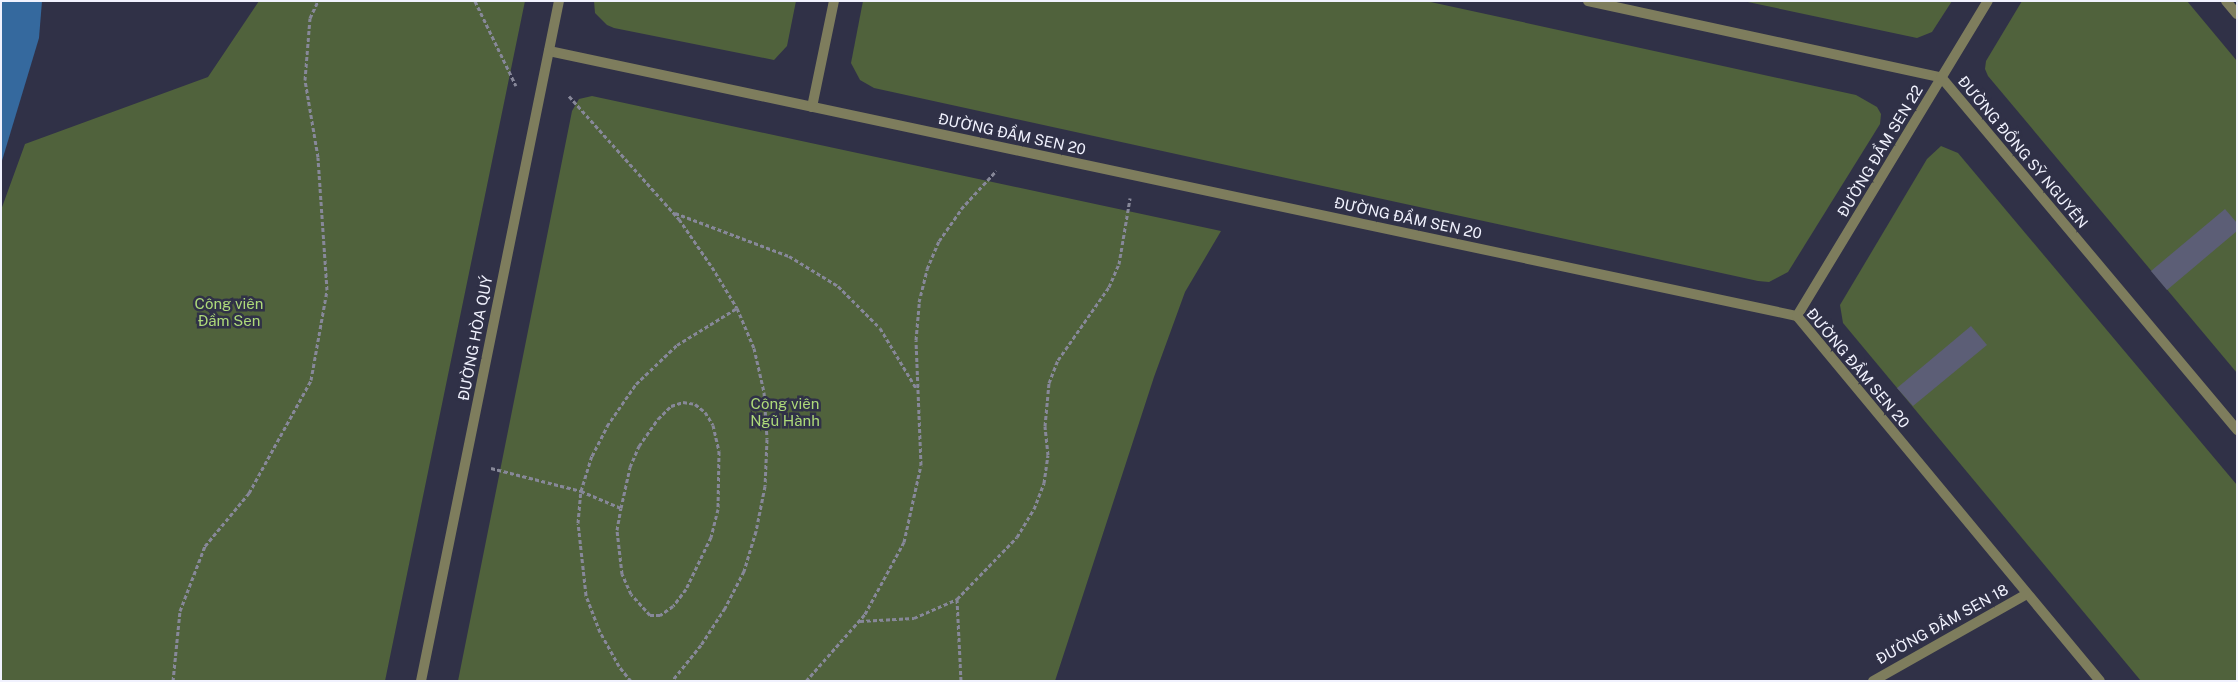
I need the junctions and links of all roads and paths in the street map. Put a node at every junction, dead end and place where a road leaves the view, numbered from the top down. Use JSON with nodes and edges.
{"nodes":[{"id":1,"x":318,"y":1,"type":"edge"},
{"id":2,"x":475,"y":1,"type":"edge"},
{"id":3,"x":559,"y":1,"type":"edge"},
{"id":4,"x":834,"y":1,"type":"edge"},
{"id":5,"x":1588,"y":1,"type":"edge"},
{"id":6,"x":1988,"y":1,"type":"edge"},
{"id":7,"x":2226,"y":1,"type":"edge"},
{"id":8,"x":2237,"y":14,"type":"edge"},
{"id":9,"x":549,"y":51,"type":"junction"},
{"id":10,"x":1942,"y":78,"type":"junction"},
{"id":11,"x":516,"y":86,"type":"dead end"},
{"id":12,"x":569,"y":96,"type":"dead end"},
{"id":13,"x":812,"y":107,"type":"junction"},
{"id":14,"x":996,"y":171,"type":"dead end"},
{"id":15,"x":1130,"y":198,"type":"dead end"},
{"id":16,"x":673,"y":213,"type":"junction"},
{"id":17,"x":737,"y":308,"type":"junction"},
{"id":18,"x":1797,"y":316,"type":"junction"},
{"id":19,"x":917,"y":391,"type":"junction"},
{"id":20,"x":2237,"y":430,"type":"edge"},
{"id":21,"x":491,"y":468,"type":"dead end"},
{"id":22,"x":581,"y":491,"type":"junction"},
{"id":23,"x":621,"y":508,"type":"junction"},
{"id":24,"x":2027,"y":594,"type":"junction"},
{"id":25,"x":957,"y":599,"type":"junction"},
{"id":26,"x":860,"y":621,"type":"junction"},
{"id":27,"x":173,"y":681,"type":"edge"},
{"id":28,"x":421,"y":681,"type":"edge"},
{"id":29,"x":631,"y":681,"type":"edge"},
{"id":30,"x":672,"y":681,"type":"edge"},
{"id":31,"x":806,"y":681,"type":"edge"},
{"id":32,"x":961,"y":681,"type":"edge"},
{"id":33,"x":1872,"y":681,"type":"edge"},
{"id":34,"x":2100,"y":681,"type":"edge"}],
"edges":[{"from":1,"to":27,"type":"path"},
{"from":2,"to":11,"type":"path"},
{"from":3,"to":9,"type":"street","name":"ĐƯỜNG HÒA QUÝ"},
{"from":4,"to":13,"type":"street"},
{"from":5,"to":10,"type":"street","name":"ĐƯỜNG ĐỒNG SỸ NGUYÊN"},
{"from":6,"to":10,"type":"street","name":"ĐƯỜNG ĐẦM SEN 22"},
{"from":7,"to":8,"type":"street"},
{"from":9,"to":13,"type":"street","name":"ĐƯỜNG ĐẦM SEN 20"},
{"from":9,"to":28,"type":"street","name":"ĐƯỜNG HÒA QUÝ"},
{"from":10,"to":18,"type":"street","name":"ĐƯỜNG ĐẦM SEN 22"},
{"from":10,"to":20,"type":"street","name":"ĐƯỜNG ĐỒNG SỸ NGUYÊN"},
{"from":12,"to":16,"type":"path"},
{"from":13,"to":18,"type":"street","name":"ĐƯỜNG ĐẦM SEN 20"},
{"from":14,"to":19,"type":"path"},
{"from":15,"to":25,"type":"path"},
{"from":16,"to":17,"type":"path"},
{"from":16,"to":19,"type":"path"},
{"from":17,"to":22,"type":"path"},
{"from":17,"to":30,"type":"path"},
{"from":18,"to":24,"type":"street","name":"ĐƯỜNG ĐẦM SEN 20"},
{"from":19,"to":26,"type":"path"},
{"from":21,"to":22,"type":"path"},
{"from":22,"to":23,"type":"path"},
{"from":22,"to":29,"type":"path"},
{"from":23,"to":23,"type":"path"},
{"from":24,"to":33,"type":"street","name":"ĐƯỜNG ĐẦM SEN 18"},
{"from":24,"to":34,"type":"street","name":"ĐƯỜNG ĐẦM SEN 20"},
{"from":25,"to":26,"type":"path"},
{"from":25,"to":32,"type":"path"},
{"from":26,"to":31,"type":"path"}]}
